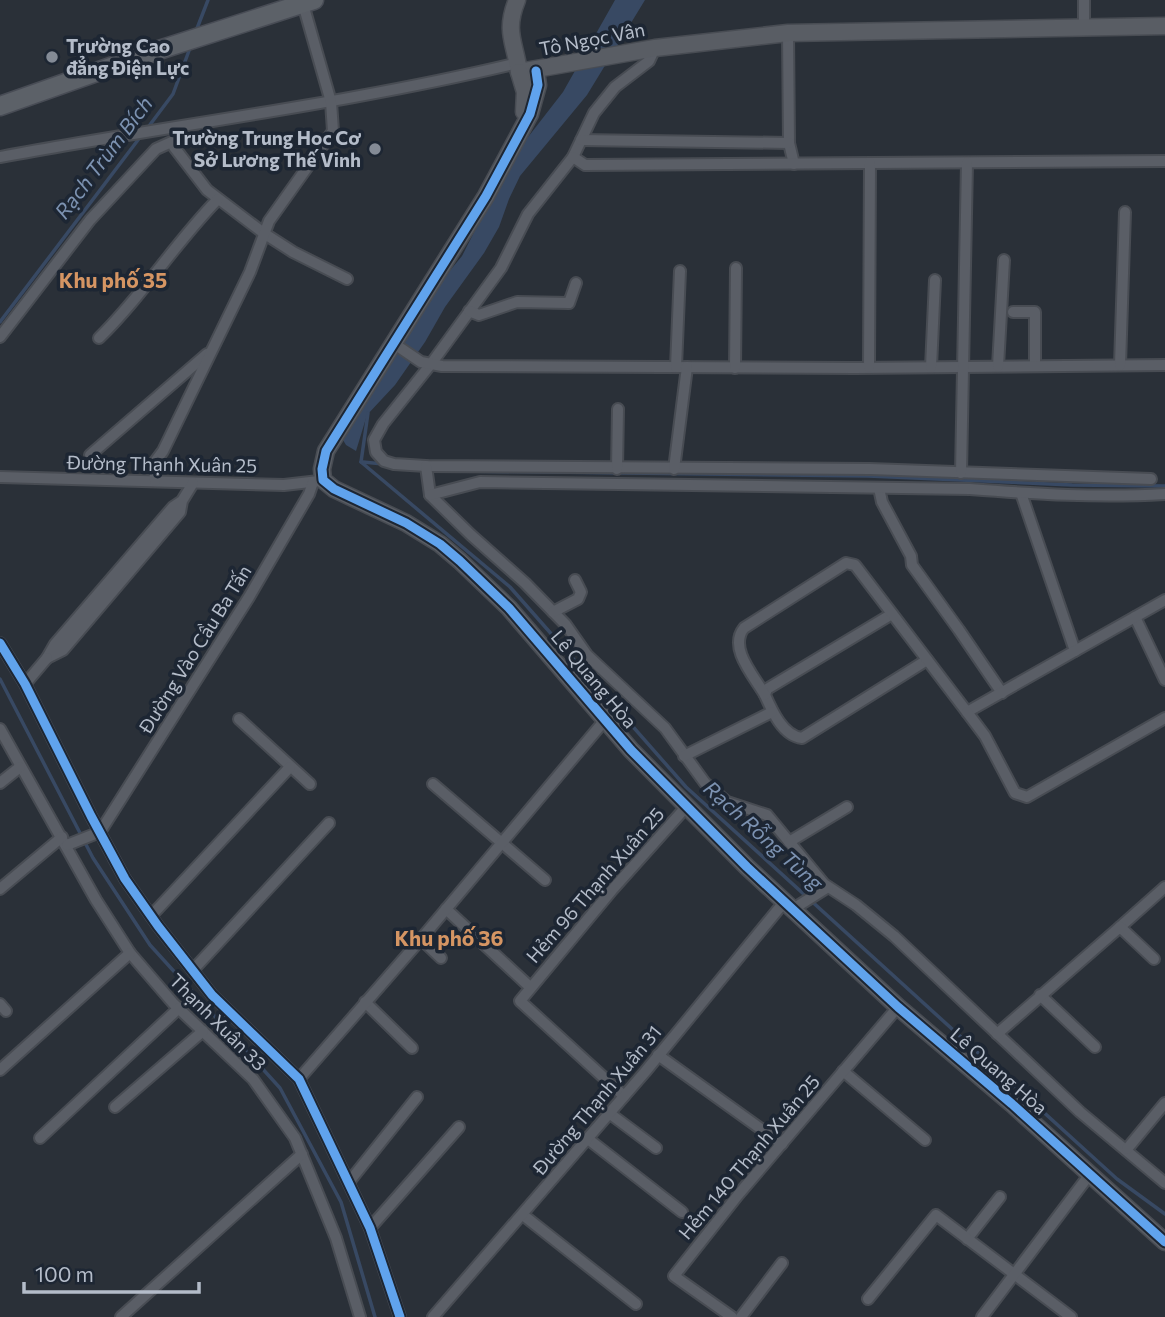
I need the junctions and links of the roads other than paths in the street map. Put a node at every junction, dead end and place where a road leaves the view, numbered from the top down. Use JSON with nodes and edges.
{"nodes":[{"id":1,"x":517,"y":0,"type":"edge"},
{"id":2,"x":1084,"y":0,"type":"edge"},
{"id":3,"x":309,"y":2,"type":"edge"},
{"id":4,"x":1165,"y":26,"type":"edge"},
{"id":5,"x":1084,"y":27,"type":"junction"},
{"id":6,"x":788,"y":33,"type":"junction"},
{"id":7,"x":655,"y":48,"type":"junction"},
{"id":8,"x":518,"y":68,"type":"junction"},
{"id":9,"x":536,"y":71,"type":"junction"},
{"id":10,"x":331,"y":102,"type":"junction"},
{"id":11,"x":0,"y":106,"type":"edge"},
{"id":12,"x":524,"y":125,"type":"junction"},
{"id":13,"x":175,"y":127,"type":"junction"},
{"id":14,"x":176,"y":140,"type":"junction"},
{"id":15,"x":581,"y":140,"type":"junction"},
{"id":16,"x":790,"y":144,"type":"junction"},
{"id":17,"x":0,"y":157,"type":"edge"},
{"id":18,"x":573,"y":157,"type":"junction"},
{"id":19,"x":1165,"y":161,"type":"edge"},
{"id":20,"x":794,"y":162,"type":"junction"},
{"id":21,"x":870,"y":163,"type":"junction"},
{"id":22,"x":967,"y":163,"type":"junction"},
{"id":23,"x":218,"y":199,"type":"junction"},
{"id":24,"x":1125,"y":212,"type":"dead end"},
{"id":25,"x":265,"y":234,"type":"junction"},
{"id":26,"x":1004,"y":260,"type":"dead end"},
{"id":27,"x":736,"y":268,"type":"dead end"},
{"id":28,"x":680,"y":271,"type":"dead end"},
{"id":29,"x":347,"y":279,"type":"dead end"},
{"id":30,"x":935,"y":280,"type":"dead end"},
{"id":31,"x":576,"y":283,"type":"dead end"},
{"id":32,"x":469,"y":311,"type":"junction"},
{"id":33,"x":1013,"y":312,"type":"dead end"},
{"id":34,"x":0,"y":337,"type":"edge"},
{"id":35,"x":99,"y":338,"type":"dead end"},
{"id":36,"x":396,"y":345,"type":"junction"},
{"id":37,"x":212,"y":349,"type":"junction"},
{"id":38,"x":426,"y":363,"type":"junction"},
{"id":39,"x":1120,"y":365,"type":"junction"},
{"id":40,"x":1165,"y":365,"type":"edge"},
{"id":41,"x":998,"y":366,"type":"junction"},
{"id":42,"x":1035,"y":366,"type":"junction"},
{"id":43,"x":681,"y":367,"type":"junction"},
{"id":44,"x":869,"y":367,"type":"junction"},
{"id":45,"x":931,"y":367,"type":"junction"},
{"id":46,"x":964,"y":367,"type":"junction"},
{"id":47,"x":735,"y":368,"type":"junction"},
{"id":48,"x":618,"y":409,"type":"dead end"},
{"id":49,"x":90,"y":455,"type":"dead end"},
{"id":50,"x":426,"y":466,"type":"junction"},
{"id":51,"x":617,"y":469,"type":"junction"},
{"id":52,"x":674,"y":469,"type":"junction"},
{"id":53,"x":961,"y":473,"type":"junction"},
{"id":54,"x":0,"y":478,"type":"edge"},
{"id":55,"x":1151,"y":479,"type":"dead end"},
{"id":56,"x":155,"y":481,"type":"junction"},
{"id":57,"x":318,"y":481,"type":"junction"},
{"id":58,"x":193,"y":483,"type":"junction"},
{"id":59,"x":1016,"y":486,"type":"junction"},
{"id":60,"x":878,"y":488,"type":"junction"},
{"id":61,"x":430,"y":495,"type":"junction"},
{"id":62,"x":1165,"y":495,"type":"edge"},
{"id":63,"x":575,"y":580,"type":"dead end"},
{"id":64,"x":1165,"y":600,"type":"edge"},
{"id":65,"x":556,"y":610,"type":"junction"},
{"id":66,"x":892,"y":614,"type":"junction"},
{"id":67,"x":1135,"y":617,"type":"junction"},
{"id":68,"x":0,"y":643,"type":"edge"},
{"id":69,"x":1075,"y":651,"type":"junction"},
{"id":70,"x":927,"y":660,"type":"junction"},
{"id":71,"x":1165,"y":680,"type":"edge"},
{"id":72,"x":25,"y":684,"type":"junction"},
{"id":73,"x":1002,"y":694,"type":"junction"},
{"id":74,"x":765,"y":695,"type":"junction"},
{"id":75,"x":772,"y":712,"type":"junction"},
{"id":76,"x":967,"y":712,"type":"junction"},
{"id":77,"x":1165,"y":718,"type":"edge"},
{"id":78,"x":239,"y":719,"type":"dead end"},
{"id":79,"x":605,"y":720,"type":"junction"},
{"id":80,"x":0,"y":729,"type":"edge"},
{"id":81,"x":684,"y":756,"type":"junction"},
{"id":82,"x":20,"y":766,"type":"junction"},
{"id":83,"x":290,"y":766,"type":"junction"},
{"id":84,"x":0,"y":783,"type":"edge"},
{"id":85,"x":310,"y":784,"type":"dead end"},
{"id":86,"x":433,"y":784,"type":"dead end"},
{"id":87,"x":687,"y":806,"type":"junction"},
{"id":88,"x":847,"y":807,"type":"dead end"},
{"id":89,"x":329,"y":823,"type":"dead end"},
{"id":90,"x":100,"y":832,"type":"junction"},
{"id":91,"x":65,"y":841,"type":"junction"},
{"id":92,"x":502,"y":842,"type":"junction"},
{"id":93,"x":789,"y":842,"type":"junction"},
{"id":94,"x":545,"y":880,"type":"dead end"},
{"id":95,"x":1165,"y":887,"type":"edge"},
{"id":96,"x":0,"y":889,"type":"edge"},
{"id":97,"x":824,"y":889,"type":"junction"},
{"id":98,"x":793,"y":905,"type":"junction"},
{"id":99,"x":446,"y":909,"type":"junction"},
{"id":100,"x":151,"y":916,"type":"junction"},
{"id":101,"x":1119,"y":928,"type":"junction"},
{"id":102,"x":421,"y":939,"type":"junction"},
{"id":103,"x":130,"y":953,"type":"junction"},
{"id":104,"x":441,"y":958,"type":"dead end"},
{"id":105,"x":1154,"y":959,"type":"dead end"},
{"id":106,"x":193,"y":970,"type":"junction"},
{"id":107,"x":530,"y":987,"type":"junction"},
{"id":108,"x":1040,"y":995,"type":"junction"},
{"id":109,"x":365,"y":1002,"type":"junction"},
{"id":110,"x":898,"y":1007,"type":"junction"},
{"id":111,"x":179,"y":1008,"type":"junction"},
{"id":112,"x":203,"y":1031,"type":"junction"},
{"id":113,"x":997,"y":1034,"type":"junction"},
{"id":114,"x":1095,"y":1047,"type":"dead end"},
{"id":115,"x":412,"y":1048,"type":"dead end"},
{"id":116,"x":658,"y":1055,"type":"junction"},
{"id":117,"x":0,"y":1070,"type":"edge"},
{"id":118,"x":844,"y":1071,"type":"junction"},
{"id":119,"x":299,"y":1079,"type":"junction"},
{"id":120,"x":624,"y":1096,"type":"junction"},
{"id":121,"x":417,"y":1097,"type":"dead end"},
{"id":122,"x":1165,"y":1103,"type":"edge"},
{"id":123,"x":115,"y":1107,"type":"dead end"},
{"id":124,"x":609,"y":1113,"type":"junction"},
{"id":125,"x":459,"y":1127,"type":"dead end"},
{"id":126,"x":40,"y":1138,"type":"dead end"},
{"id":127,"x":587,"y":1139,"type":"junction"},
{"id":128,"x":925,"y":1140,"type":"dead end"},
{"id":129,"x":782,"y":1144,"type":"junction"},
{"id":130,"x":656,"y":1149,"type":"dead end"},
{"id":131,"x":1126,"y":1149,"type":"junction"},
{"id":132,"x":302,"y":1154,"type":"junction"},
{"id":133,"x":1090,"y":1174,"type":"junction"},
{"id":134,"x":349,"y":1182,"type":"junction"},
{"id":135,"x":1165,"y":1184,"type":"edge"},
{"id":136,"x":1000,"y":1197,"type":"dead end"},
{"id":137,"x":682,"y":1212,"type":"dead end"},
{"id":138,"x":523,"y":1215,"type":"junction"},
{"id":139,"x":370,"y":1228,"type":"junction"},
{"id":140,"x":967,"y":1239,"type":"junction"},
{"id":141,"x":1165,"y":1242,"type":"edge"},
{"id":142,"x":782,"y":1263,"type":"dead end"},
{"id":143,"x":1014,"y":1274,"type":"junction"},
{"id":144,"x":868,"y":1299,"type":"dead end"},
{"id":145,"x":636,"y":1304,"type":"dead end"},
{"id":146,"x":121,"y":1317,"type":"edge"},
{"id":147,"x":360,"y":1317,"type":"edge"},
{"id":148,"x":400,"y":1317,"type":"edge"},
{"id":149,"x":433,"y":1317,"type":"edge"},
{"id":150,"x":732,"y":1317,"type":"edge"},
{"id":151,"x":741,"y":1317,"type":"edge"},
{"id":152,"x":982,"y":1317,"type":"edge"},
{"id":153,"x":1071,"y":1317,"type":"edge"}],
"edges":[{"from":1,"to":8,"type":"street"},
{"from":2,"to":5,"type":"street"},
{"from":3,"to":10,"type":"street"},
{"from":3,"to":11,"type":"main road"},
{"from":4,"to":5,"type":"street","name":"Tô Ngọc Vân"},
{"from":5,"to":6,"type":"street","name":"Tô Ngọc Vân"},
{"from":6,"to":7,"type":"street","name":"Tô Ngọc Vân"},
{"from":6,"to":16,"type":"street"},
{"from":7,"to":9,"type":"street","name":"Tô Ngọc Vân"},
{"from":7,"to":15,"type":"street"},
{"from":8,"to":9,"type":"street","name":"Tô Ngọc Vân"},
{"from":8,"to":10,"type":"street","name":"Tô Ngọc Vân"},
{"from":8,"to":12,"type":"street"},
{"from":9,"to":12,"type":"street"},
{"from":10,"to":13,"type":"street","name":"Tô Ngọc Vân"},
{"from":10,"to":25,"type":"street"},
{"from":12,"to":36,"type":"street"},
{"from":13,"to":14,"type":"street"},
{"from":13,"to":17,"type":"street","name":"Tô Ngọc Vân"},
{"from":14,"to":23,"type":"street"},
{"from":14,"to":34,"type":"street"},
{"from":15,"to":16,"type":"street"},
{"from":15,"to":18,"type":"street"},
{"from":16,"to":20,"type":"street"},
{"from":18,"to":20,"type":"street"},
{"from":18,"to":32,"type":"street"},
{"from":19,"to":22,"type":"street"},
{"from":20,"to":21,"type":"street"},
{"from":21,"to":22,"type":"street"},
{"from":21,"to":44,"type":"street"},
{"from":22,"to":46,"type":"street"},
{"from":23,"to":25,"type":"street"},
{"from":23,"to":35,"type":"street"},
{"from":24,"to":39,"type":"street"},
{"from":25,"to":29,"type":"street"},
{"from":25,"to":37,"type":"street"},
{"from":26,"to":41,"type":"street"},
{"from":27,"to":47,"type":"street"},
{"from":28,"to":43,"type":"street"},
{"from":30,"to":45,"type":"street"},
{"from":31,"to":32,"type":"street"},
{"from":32,"to":38,"type":"street"},
{"from":33,"to":42,"type":"street"},
{"from":36,"to":38,"type":"street"},
{"from":36,"to":57,"type":"street"},
{"from":37,"to":49,"type":"street"},
{"from":37,"to":56,"type":"street"},
{"from":38,"to":43,"type":"street"},
{"from":38,"to":50,"type":"street"},
{"from":39,"to":40,"type":"street"},
{"from":39,"to":42,"type":"street"},
{"from":41,"to":42,"type":"street"},
{"from":41,"to":46,"type":"street"},
{"from":43,"to":47,"type":"street"},
{"from":43,"to":52,"type":"street"},
{"from":44,"to":45,"type":"street"},
{"from":44,"to":47,"type":"street"},
{"from":45,"to":46,"type":"street"},
{"from":46,"to":53,"type":"street"},
{"from":48,"to":51,"type":"street"},
{"from":50,"to":51,"type":"street"},
{"from":50,"to":61,"type":"street"},
{"from":51,"to":52,"type":"street"},
{"from":52,"to":53,"type":"street"},
{"from":53,"to":59,"type":"street"},
{"from":54,"to":56,"type":"street","name":"Đường Thạnh Xuân 25"},
{"from":55,"to":59,"type":"street"},
{"from":56,"to":58,"type":"street","name":"Đường Thạnh Xuân 25"},
{"from":57,"to":58,"type":"street","name":"Đường Thạnh Xuân 25"},
{"from":57,"to":79,"type":"street","name":"Lê Quang Hòa"},
{"from":57,"to":90,"type":"street","name":"Đường Vào Cầu Ba Tấn"},
{"from":58,"to":72,"type":"street"},
{"from":59,"to":60,"type":"street"},
{"from":59,"to":62,"type":"street"},
{"from":59,"to":69,"type":"street"},
{"from":60,"to":61,"type":"street"},
{"from":60,"to":73,"type":"street"},
{"from":61,"to":65,"type":"street"},
{"from":63,"to":65,"type":"street"},
{"from":64,"to":67,"type":"street"},
{"from":65,"to":81,"type":"street"},
{"from":66,"to":70,"type":"street"},
{"from":66,"to":74,"type":"street"},
{"from":66,"to":74,"type":"street"},
{"from":67,"to":69,"type":"street"},
{"from":67,"to":71,"type":"street"},
{"from":68,"to":72,"type":"street"},
{"from":69,"to":73,"type":"street"},
{"from":70,"to":75,"type":"street"},
{"from":70,"to":76,"type":"street"},
{"from":72,"to":90,"type":"street"},
{"from":73,"to":76,"type":"street"},
{"from":74,"to":75,"type":"street"},
{"from":75,"to":81,"type":"street"},
{"from":76,"to":77,"type":"street"},
{"from":78,"to":83,"type":"street"},
{"from":79,"to":87,"type":"street","name":"Lê Quang Hòa"},
{"from":79,"to":92,"type":"street"},
{"from":80,"to":82,"type":"street","name":"Thạnh Xuân 33"},
{"from":81,"to":93,"type":"street"},
{"from":82,"to":84,"type":"street"},
{"from":82,"to":91,"type":"street","name":"Thạnh Xuân 33"},
{"from":83,"to":85,"type":"street"},
{"from":83,"to":100,"type":"street"},
{"from":86,"to":92,"type":"street"},
{"from":87,"to":98,"type":"street","name":"Lê Quang Hòa"},
{"from":87,"to":107,"type":"street","name":"Hẻm 96 Thạnh Xuân 25"},
{"from":88,"to":93,"type":"street"},
{"from":89,"to":106,"type":"street"},
{"from":90,"to":91,"type":"street"},
{"from":90,"to":100,"type":"street"},
{"from":91,"to":96,"type":"street"},
{"from":91,"to":103,"type":"street","name":"Thạnh Xuân 33"},
{"from":92,"to":94,"type":"street"},
{"from":92,"to":99,"type":"street"},
{"from":93,"to":97,"type":"street"},
{"from":95,"to":101,"type":"street"},
{"from":97,"to":98,"type":"street","name":"Đường Thạnh Xuân 31"},
{"from":97,"to":113,"type":"street"},
{"from":98,"to":110,"type":"street","name":"Lê Quang Hòa"},
{"from":98,"to":116,"type":"street","name":"Đường Thạnh Xuân 31"},
{"from":99,"to":102,"type":"street"},
{"from":99,"to":107,"type":"street"},
{"from":100,"to":106,"type":"street"},
{"from":101,"to":105,"type":"street"},
{"from":101,"to":108,"type":"street"},
{"from":102,"to":104,"type":"street"},
{"from":102,"to":109,"type":"street"},
{"from":103,"to":111,"type":"street","name":"Thạnh Xuân 33"},
{"from":103,"to":117,"type":"street"},
{"from":106,"to":119,"type":"street"},
{"from":107,"to":120,"type":"street"},
{"from":108,"to":113,"type":"street"},
{"from":108,"to":114,"type":"street"},
{"from":109,"to":115,"type":"street"},
{"from":109,"to":119,"type":"street"},
{"from":110,"to":118,"type":"street","name":"Hẻm 140 Thạnh Xuân 25"},
{"from":110,"to":133,"type":"street","name":"Lê Quang Hòa"},
{"from":111,"to":112,"type":"street","name":"Thạnh Xuân 33"},
{"from":111,"to":126,"type":"street"},
{"from":112,"to":123,"type":"street"},
{"from":112,"to":132,"type":"street","name":"Thạnh Xuân 33"},
{"from":113,"to":131,"type":"street"},
{"from":116,"to":120,"type":"street","name":"Đường Thạnh Xuân 31"},
{"from":116,"to":129,"type":"street"},
{"from":118,"to":128,"type":"street"},
{"from":118,"to":129,"type":"street","name":"Hẻm 140 Thạnh Xuân 25"},
{"from":119,"to":134,"type":"street"},
{"from":120,"to":124,"type":"street","name":"Đường Thạnh Xuân 31"},
{"from":121,"to":134,"type":"street"},
{"from":122,"to":131,"type":"street"},
{"from":124,"to":127,"type":"street","name":"Đường Thạnh Xuân 31"},
{"from":124,"to":130,"type":"street"},
{"from":125,"to":139,"type":"street"},
{"from":127,"to":137,"type":"street"},
{"from":127,"to":138,"type":"street","name":"Đường Thạnh Xuân 31"},
{"from":129,"to":150,"type":"street","name":"Hẻm 140 Thạnh Xuân 25"},
{"from":131,"to":135,"type":"street"},
{"from":132,"to":146,"type":"street"},
{"from":132,"to":147,"type":"street","name":"Thạnh Xuân 33"},
{"from":133,"to":141,"type":"street","name":"Lê Quang Hòa"},
{"from":133,"to":143,"type":"street"},
{"from":134,"to":139,"type":"street"},
{"from":136,"to":140,"type":"street"},
{"from":138,"to":145,"type":"street"},
{"from":138,"to":149,"type":"street","name":"Đường Thạnh Xuân 31"},
{"from":139,"to":148,"type":"street"},
{"from":140,"to":143,"type":"street"},
{"from":140,"to":144,"type":"street"},
{"from":142,"to":151,"type":"street"},
{"from":143,"to":152,"type":"street"},
{"from":143,"to":153,"type":"street"}]}
